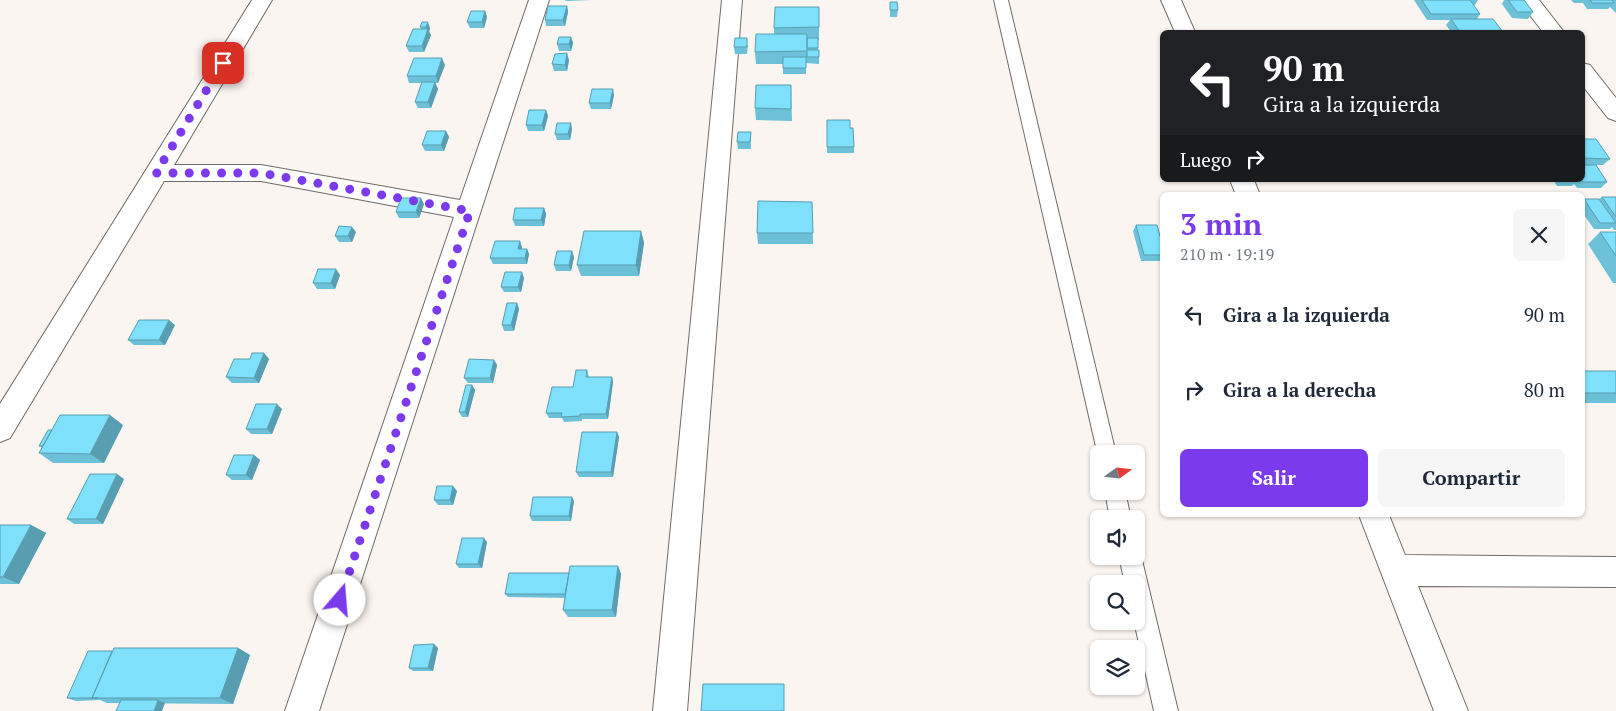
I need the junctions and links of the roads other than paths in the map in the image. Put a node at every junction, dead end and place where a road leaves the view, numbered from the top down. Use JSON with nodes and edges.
{"nodes":[{"id":1,"x":262,"y":0,"type":"edge"},
{"id":2,"x":539,"y":0,"type":"edge"},
{"id":3,"x":732,"y":0,"type":"edge"},
{"id":4,"x":1000,"y":0,"type":"edge"},
{"id":5,"x":1170,"y":0,"type":"edge"},
{"id":6,"x":1528,"y":0,"type":"edge"},
{"id":7,"x":1184,"y":30,"type":"edge"},
{"id":8,"x":1552,"y":30,"type":"edge"},
{"id":9,"x":1585,"y":74,"type":"edge"},
{"id":10,"x":1616,"y":113,"type":"edge"},
{"id":11,"x":156,"y":173,"type":"junction"},
{"id":12,"x":470,"y":211,"type":"junction"},
{"id":13,"x":0,"y":429,"type":"edge"},
{"id":14,"x":1104,"y":445,"type":"edge"},
{"id":15,"x":1375,"y":517,"type":"edge"},
{"id":16,"x":1132,"y":565,"type":"edge"},
{"id":17,"x":1396,"y":570,"type":"junction"},
{"id":18,"x":1616,"y":572,"type":"edge"},
{"id":19,"x":302,"y":711,"type":"edge"},
{"id":20,"x":670,"y":711,"type":"edge"},
{"id":21,"x":1166,"y":711,"type":"edge"},
{"id":22,"x":1451,"y":711,"type":"edge"}],
"edges":[{"from":1,"to":11,"type":"street"},
{"from":2,"to":12,"type":"street"},
{"from":3,"to":20,"type":"street"},
{"from":4,"to":14,"type":"lane"},
{"from":5,"to":7,"type":"street"},
{"from":6,"to":8,"type":"street"},
{"from":9,"to":10,"type":"street"},
{"from":11,"to":12,"type":"street"},
{"from":11,"to":13,"type":"street"},
{"from":12,"to":19,"type":"street"},
{"from":15,"to":17,"type":"street"},
{"from":16,"to":21,"type":"lane"},
{"from":17,"to":18,"type":"street"},
{"from":17,"to":22,"type":"street"}]}
